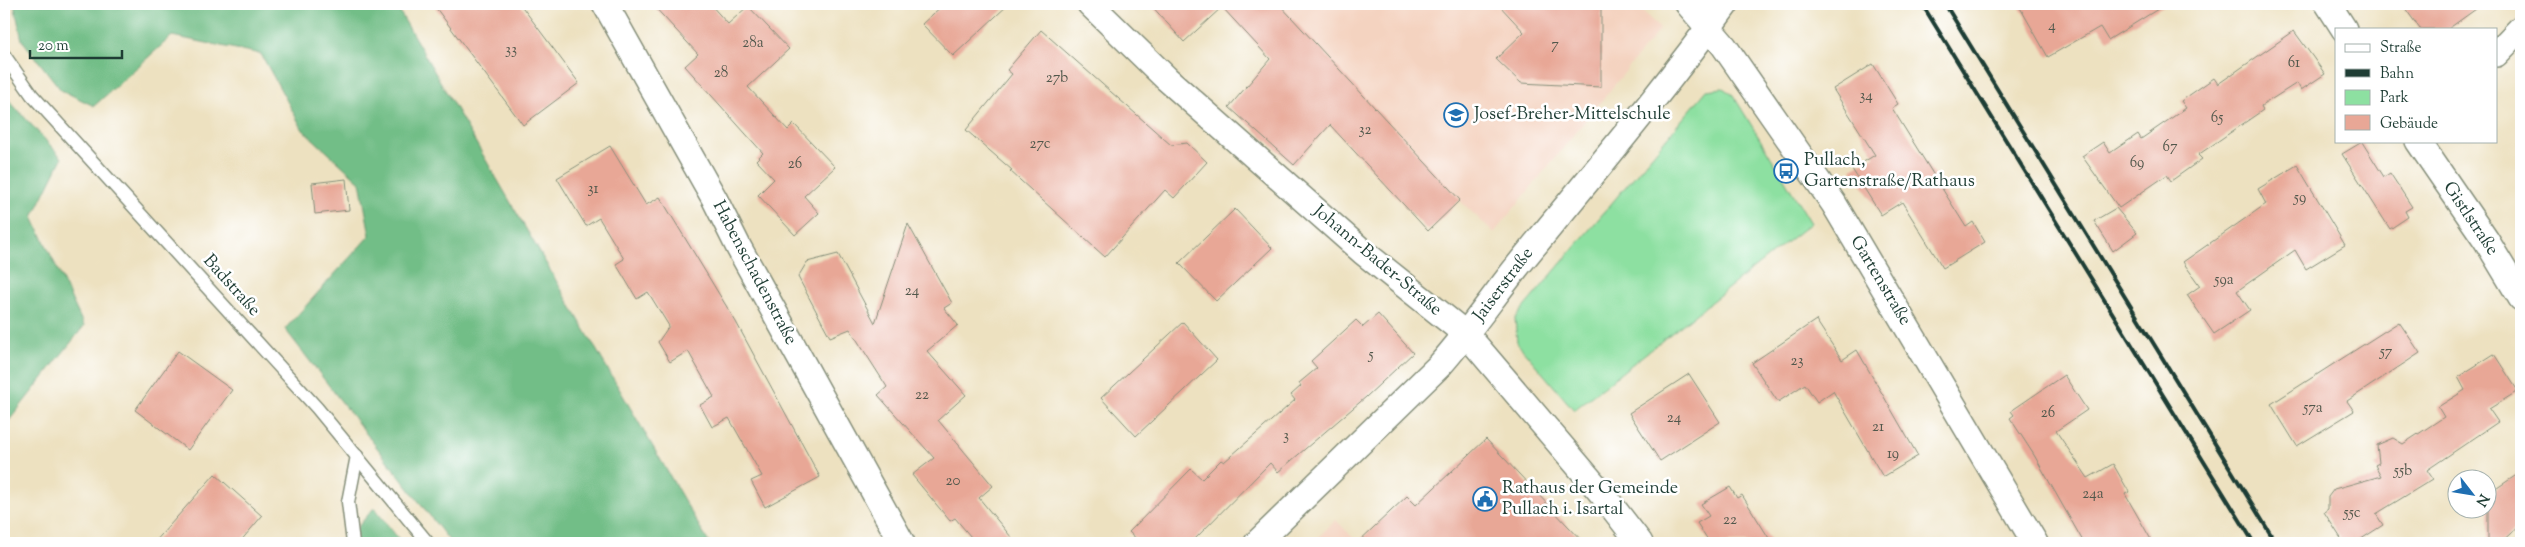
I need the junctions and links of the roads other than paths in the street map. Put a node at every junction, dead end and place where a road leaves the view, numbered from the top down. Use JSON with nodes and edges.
{"nodes":[{"id":1,"x":605,"y":4,"type":"edge"},
{"id":2,"x":1090,"y":4,"type":"edge"},
{"id":3,"x":1688,"y":4,"type":"edge"},
{"id":4,"x":1726,"y":4,"type":"edge"},
{"id":5,"x":2328,"y":4,"type":"edge"},
{"id":6,"x":2343,"y":28,"type":"edge"},
{"id":7,"x":2521,"y":28,"type":"edge"},
{"id":8,"x":1708,"y":29,"type":"junction"},
{"id":9,"x":2498,"y":52,"type":"edge"},
{"id":10,"x":4,"y":55,"type":"edge"},
{"id":11,"x":2419,"y":142,"type":"edge"},
{"id":12,"x":2521,"y":298,"type":"edge"},
{"id":13,"x":1467,"y":335,"type":"junction"},
{"id":14,"x":357,"y":456,"type":"junction"},
{"id":15,"x":353,"y":543,"type":"edge"},
{"id":16,"x":428,"y":543,"type":"edge"},
{"id":17,"x":902,"y":543,"type":"edge"},
{"id":18,"x":1257,"y":543,"type":"edge"},
{"id":19,"x":1640,"y":543,"type":"edge"},
{"id":20,"x":2035,"y":543,"type":"edge"}],
"edges":[{"from":1,"to":17,"type":"street","name":"Habenschadenstraße"},
{"from":2,"to":13,"type":"street","name":"Johann-Bader-Straße"},
{"from":3,"to":8,"type":"street","name":"Gartenstraße"},
{"from":4,"to":8,"type":"street","name":"Jaiserstraße"},
{"from":5,"to":6,"type":"street"},
{"from":7,"to":9,"type":"street"},
{"from":8,"to":13,"type":"street","name":"Jaiserstraße"},
{"from":8,"to":20,"type":"street","name":"Gartenstraße"},
{"from":10,"to":14,"type":"lane","name":"Badstraße"},
{"from":11,"to":12,"type":"street","name":"Gistlstraße"},
{"from":13,"to":18,"type":"street","name":"Jaiserstraße"},
{"from":13,"to":19,"type":"street","name":"Johann-Bader-Straße"},
{"from":14,"to":15,"type":"lane"},
{"from":14,"to":16,"type":"lane","name":"Badstraße"}]}
